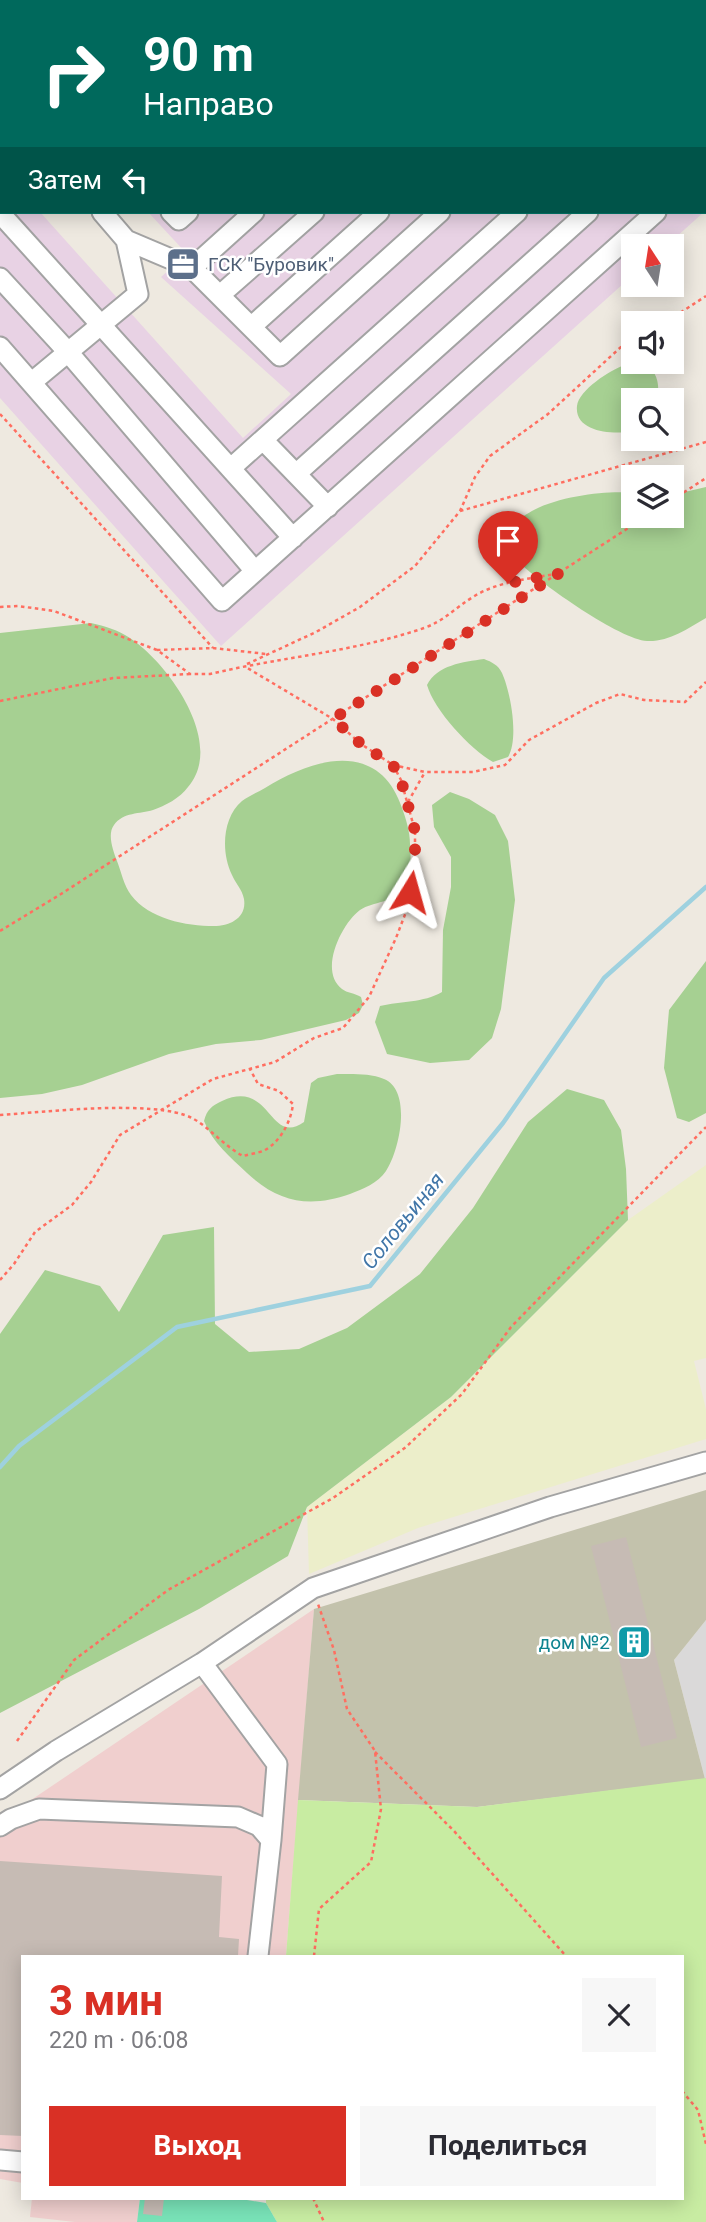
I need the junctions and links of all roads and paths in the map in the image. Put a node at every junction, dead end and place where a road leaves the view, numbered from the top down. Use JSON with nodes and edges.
{"nodes":[{"id":1,"x":1,"y":214,"type":"edge"},
{"id":2,"x":104,"y":214,"type":"edge"},
{"id":3,"x":173,"y":214,"type":"edge"},
{"id":4,"x":186,"y":214,"type":"edge"},
{"id":5,"x":252,"y":214,"type":"edge"},
{"id":6,"x":312,"y":214,"type":"edge"},
{"id":7,"x":377,"y":214,"type":"edge"},
{"id":8,"x":438,"y":214,"type":"edge"},
{"id":9,"x":515,"y":214,"type":"edge"},
{"id":10,"x":586,"y":214,"type":"edge"},
{"id":11,"x":654,"y":214,"type":"edge"},
{"id":12,"x":126,"y":240,"type":"junction"},
{"id":13,"x":192,"y":268,"type":"junction"},
{"id":14,"x":0,"y":278,"type":"edge"},
{"id":15,"x":220,"y":295,"type":"junction"},
{"id":16,"x":706,"y":296,"type":"edge"},
{"id":17,"x":683,"y":311,"type":"edge"},
{"id":18,"x":102,"y":325,"type":"junction"},
{"id":19,"x":251,"y":327,"type":"junction"},
{"id":20,"x":0,"y":347,"type":"edge"},
{"id":21,"x":621,"y":347,"type":"edge"},
{"id":22,"x":68,"y":352,"type":"junction"},
{"id":23,"x":32,"y":382,"type":"junction"},
{"id":24,"x":0,"y":414,"type":"edge"},
{"id":25,"x":263,"y":440,"type":"junction"},
{"id":26,"x":706,"y":442,"type":"edge"},
{"id":27,"x":232,"y":468,"type":"junction"},
{"id":28,"x":296,"y":474,"type":"junction"},
{"id":29,"x":706,"y":478,"type":"edge"},
{"id":30,"x":684,"y":492,"type":"edge"},
{"id":31,"x":328,"y":507,"type":"junction"},
{"id":32,"x":460,"y":511,"type":"junction"},
{"id":33,"x":629,"y":528,"type":"edge"},
{"id":34,"x":293,"y":538,"type":"junction"},
{"id":35,"x":256,"y":571,"type":"junction"},
{"id":36,"x":558,"y":574,"type":"junction"},
{"id":37,"x":0,"y":607,"type":"edge"},
{"id":38,"x":213,"y":648,"type":"junction"},
{"id":39,"x":157,"y":650,"type":"junction"},
{"id":40,"x":269,"y":654,"type":"junction"},
{"id":41,"x":244,"y":666,"type":"junction"},
{"id":42,"x":190,"y":674,"type":"junction"},
{"id":43,"x":706,"y":682,"type":"edge"},
{"id":44,"x":0,"y":701,"type":"edge"},
{"id":45,"x":333,"y":719,"type":"junction"},
{"id":46,"x":393,"y":765,"type":"junction"},
{"id":47,"x":425,"y":772,"type":"junction"},
{"id":48,"x":408,"y":802,"type":"junction"},
{"id":49,"x":0,"y":931,"type":"edge"},
{"id":50,"x":250,"y":1069,"type":"junction"},
{"id":51,"x":163,"y":1110,"type":"junction"},
{"id":52,"x":0,"y":1115,"type":"edge"},
{"id":53,"x":706,"y":1127,"type":"edge"},
{"id":54,"x":0,"y":1280,"type":"edge"},
{"id":55,"x":706,"y":1462,"type":"edge"},
{"id":56,"x":313,"y":1588,"type":"junction"},
{"id":57,"x":202,"y":1663,"type":"junction"},
{"id":58,"x":17,"y":1741,"type":"dead end"},
{"id":59,"x":375,"y":1751,"type":"junction"},
{"id":60,"x":0,"y":1789,"type":"edge"},
{"id":61,"x":0,"y":1826,"type":"edge"},
{"id":62,"x":271,"y":1840,"type":"junction"},
{"id":63,"x":258,"y":1955,"type":"edge"},
{"id":64,"x":314,"y":1955,"type":"edge"},
{"id":65,"x":565,"y":1955,"type":"edge"},
{"id":66,"x":684,"y":2093,"type":"edge"},
{"id":67,"x":706,"y":2144,"type":"edge"},
{"id":68,"x":0,"y":2160,"type":"edge"},
{"id":69,"x":21,"y":2162,"type":"edge"},
{"id":70,"x":314,"y":2200,"type":"edge"},
{"id":71,"x":324,"y":2222,"type":"edge"}],
"edges":[{"from":1,"to":18,"type":"lane"},
{"from":2,"to":12,"type":"lane"},
{"from":3,"to":4,"type":"lane"},
{"from":5,"to":13,"type":"lane"},
{"from":6,"to":15,"type":"lane"},
{"from":7,"to":19,"type":"lane"},
{"from":8,"to":19,"type":"lane"},
{"from":9,"to":25,"type":"lane"},
{"from":10,"to":28,"type":"lane"},
{"from":11,"to":31,"type":"lane"},
{"from":12,"to":13,"type":"lane"},
{"from":12,"to":18,"type":"lane"},
{"from":13,"to":15,"type":"lane"},
{"from":14,"to":22,"type":"lane"},
{"from":15,"to":19,"type":"lane"},
{"from":16,"to":17,"type":"path"},
{"from":18,"to":22,"type":"lane"},
{"from":18,"to":27,"type":"lane"},
{"from":20,"to":23,"type":"lane"},
{"from":21,"to":32,"type":"path"},
{"from":22,"to":23,"type":"lane"},
{"from":22,"to":35,"type":"lane"},
{"from":23,"to":35,"type":"lane"},
{"from":24,"to":38,"type":"path"},
{"from":25,"to":27,"type":"lane"},
{"from":25,"to":28,"type":"lane"},
{"from":26,"to":32,"type":"path"},
{"from":27,"to":34,"type":"lane"},
{"from":28,"to":31,"type":"lane"},
{"from":29,"to":30,"type":"path"},
{"from":31,"to":34,"type":"lane"},
{"from":32,"to":40,"type":"path"},
{"from":33,"to":36,"type":"path"},
{"from":34,"to":35,"type":"lane"},
{"from":36,"to":41,"type":"path"},
{"from":36,"to":45,"type":"path"},
{"from":37,"to":39,"type":"path"},
{"from":38,"to":39,"type":"path"},
{"from":38,"to":40,"type":"path"},
{"from":39,"to":42,"type":"path"},
{"from":40,"to":41,"type":"path"},
{"from":41,"to":42,"type":"path"},
{"from":41,"to":45,"type":"path"},
{"from":42,"to":44,"type":"path"},
{"from":43,"to":47,"type":"path"},
{"from":45,"to":46,"type":"path"},
{"from":45,"to":49,"type":"path"},
{"from":46,"to":47,"type":"path"},
{"from":46,"to":48,"type":"path"},
{"from":47,"to":48,"type":"path"},
{"from":48,"to":50,"type":"path"},
{"from":50,"to":51,"type":"path"},
{"from":50,"to":51,"type":"path"},
{"from":51,"to":52,"type":"path"},
{"from":51,"to":54,"type":"path"},
{"from":53,"to":58,"type":"path"},
{"from":55,"to":56,"type":"lane"},
{"from":56,"to":57,"type":"lane"},
{"from":56,"to":59,"type":"path"},
{"from":57,"to":60,"type":"lane"},
{"from":57,"to":62,"type":"lane"},
{"from":59,"to":64,"type":"path"},
{"from":59,"to":65,"type":"path"},
{"from":61,"to":62,"type":"lane"},
{"from":62,"to":63,"type":"lane"},
{"from":66,"to":67,"type":"path"},
{"from":68,"to":69,"type":"lane"},
{"from":70,"to":71,"type":"path"}]}
